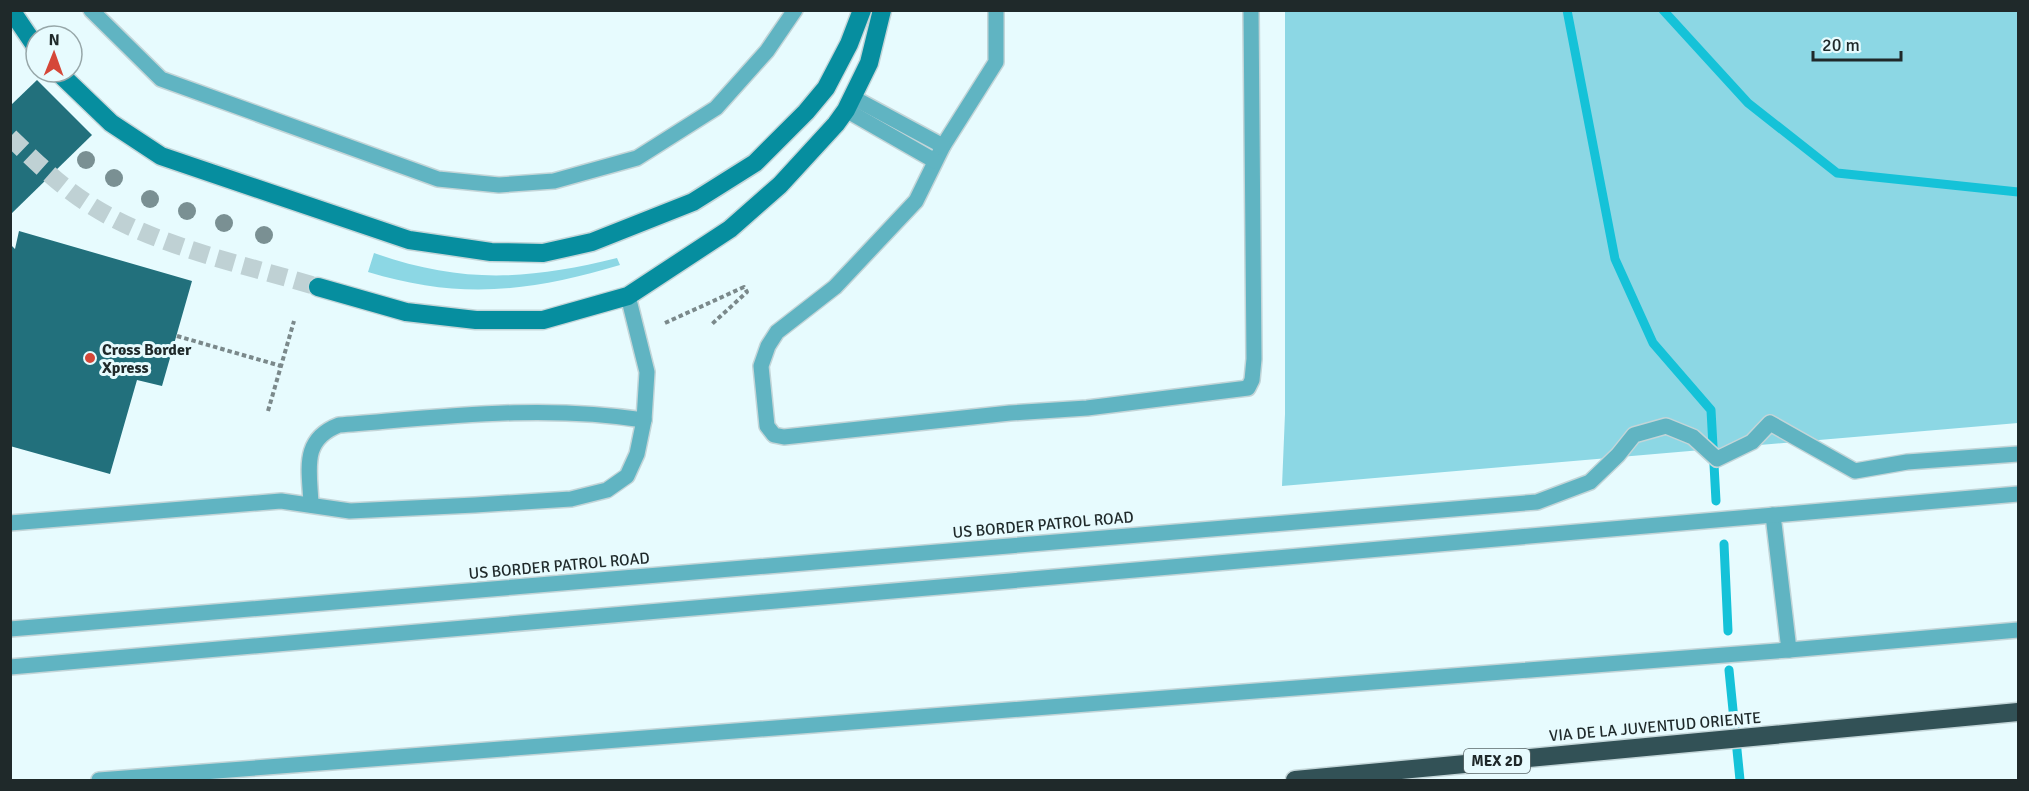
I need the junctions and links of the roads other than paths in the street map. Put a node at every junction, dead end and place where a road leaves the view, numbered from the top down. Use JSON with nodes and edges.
{"nodes":[{"id":1,"x":11,"y":10,"type":"edge"},
{"id":2,"x":91,"y":10,"type":"edge"},
{"id":3,"x":795,"y":10,"type":"edge"},
{"id":4,"x":862,"y":10,"type":"edge"},
{"id":5,"x":882,"y":10,"type":"edge"},
{"id":6,"x":996,"y":10,"type":"edge"},
{"id":7,"x":1251,"y":10,"type":"edge"},
{"id":8,"x":24,"y":29,"type":"edge"},
{"id":9,"x":70,"y":84,"type":"edge"},
{"id":10,"x":849,"y":104,"type":"junction"},
{"id":11,"x":943,"y":146,"type":"junction"},
{"id":12,"x":935,"y":161,"type":"junction"},
{"id":13,"x":318,"y":286,"type":"tunnel mouth"},
{"id":14,"x":628,"y":296,"type":"junction"},
{"id":15,"x":644,"y":420,"type":"junction"},
{"id":16,"x":2019,"y":454,"type":"edge"},
{"id":17,"x":2019,"y":494,"type":"edge"},
{"id":18,"x":311,"y":505,"type":"junction"},
{"id":19,"x":1773,"y":515,"type":"junction"},
{"id":20,"x":10,"y":524,"type":"edge"},
{"id":21,"x":10,"y":629,"type":"edge"},
{"id":22,"x":2019,"y":630,"type":"edge"},
{"id":23,"x":1789,"y":650,"type":"junction"},
{"id":24,"x":10,"y":667,"type":"edge"},
{"id":25,"x":2019,"y":712,"type":"edge"},
{"id":26,"x":99,"y":780,"type":"edge"},
{"id":27,"x":1294,"y":780,"type":"edge"}],
"edges":[{"from":1,"to":8,"type":"main road"},
{"from":2,"to":3,"type":"lane"},
{"from":4,"to":9,"type":"main road"},
{"from":5,"to":10,"type":"main road"},
{"from":6,"to":11,"type":"lane"},
{"from":7,"to":12,"type":"lane"},
{"from":10,"to":11,"type":"lane"},
{"from":10,"to":12,"type":"lane"},
{"from":10,"to":14,"type":"main road"},
{"from":11,"to":12,"type":"lane"},
{"from":13,"to":14,"type":"main road"},
{"from":14,"to":15,"type":"lane"},
{"from":15,"to":18,"type":"lane"},
{"from":15,"to":18,"type":"lane"},
{"from":16,"to":21,"type":"lane","name":"US BORDER PATROL ROAD"},
{"from":17,"to":19,"type":"lane"},
{"from":18,"to":20,"type":"lane"},
{"from":19,"to":23,"type":"lane"},
{"from":19,"to":24,"type":"lane"},
{"from":22,"to":23,"type":"lane"},
{"from":23,"to":26,"type":"lane"},
{"from":25,"to":27,"type":"highway","name":"VIA DE LA JUVENTUD ORIENTE","number":"MEX 2D"}]}
